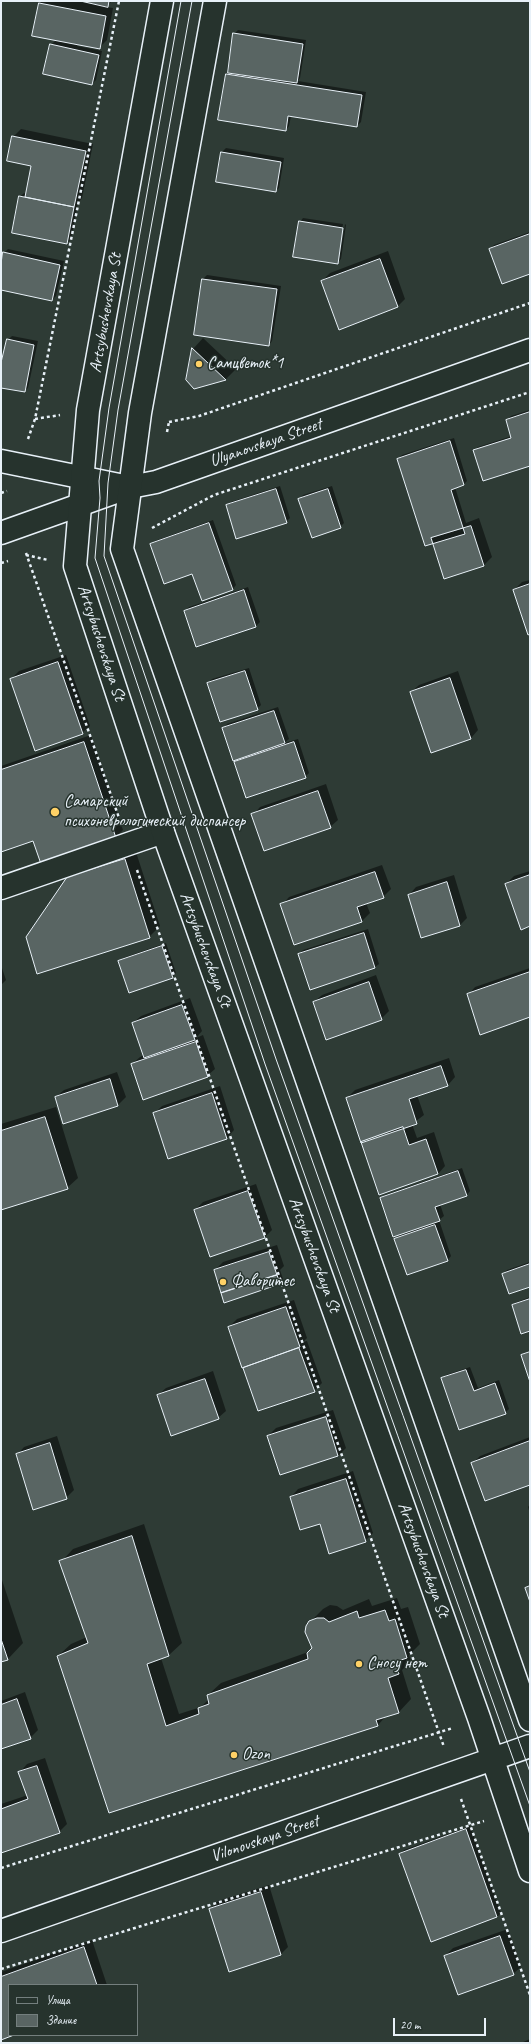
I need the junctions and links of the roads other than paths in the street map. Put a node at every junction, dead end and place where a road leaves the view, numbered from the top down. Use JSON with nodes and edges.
{"nodes":[{"id":1,"x":162,"y":1,"type":"edge"},
{"id":2,"x":215,"y":1,"type":"edge"},
{"id":3,"x":530,"y":350,"type":"edge"},
{"id":4,"x":10,"y":463,"type":"edge"},
{"id":5,"x":82,"y":478,"type":"junction"},
{"id":6,"x":130,"y":487,"type":"junction"},
{"id":7,"x":79,"y":505,"type":"junction"},
{"id":8,"x":10,"y":530,"type":"edge"},
{"id":9,"x":163,"y":832,"type":"junction"},
{"id":10,"x":1,"y":888,"type":"edge"},
{"id":11,"x":530,"y":1720,"type":"edge"},
{"id":12,"x":530,"y":1746,"type":"edge"},
{"id":13,"x":492,"y":1760,"type":"junction"},
{"id":14,"x":530,"y":1871,"type":"edge"},
{"id":15,"x":1,"y":1931,"type":"edge"}],
"edges":[{"from":1,"to":5,"type":"main road","name":"Artsybushevskaya St"},
{"from":2,"to":6,"type":"main road"},
{"from":3,"to":6,"type":"main road","name":"Ulyanovskaya Street"},
{"from":4,"to":5,"type":"main road"},
{"from":5,"to":6,"type":"main road"},
{"from":5,"to":7,"type":"main road","name":"Artsybushevskaya St"},
{"from":6,"to":7,"type":"main road","name":"Ulyanovskaya Street"},
{"from":6,"to":11,"type":"main road"},
{"from":7,"to":8,"type":"main road","name":"Ulyanovskaya Street"},
{"from":7,"to":9,"type":"main road","name":"Artsybushevskaya St"},
{"from":9,"to":10,"type":"main road"},
{"from":9,"to":13,"type":"main road","name":"Artsybushevskaya St"},
{"from":12,"to":13,"type":"main road","name":"Vilonovskaya Street"},
{"from":13,"to":14,"type":"main road","name":"Artsybushevskaya St"},
{"from":13,"to":15,"type":"main road","name":"Vilonovskaya Street"}]}
